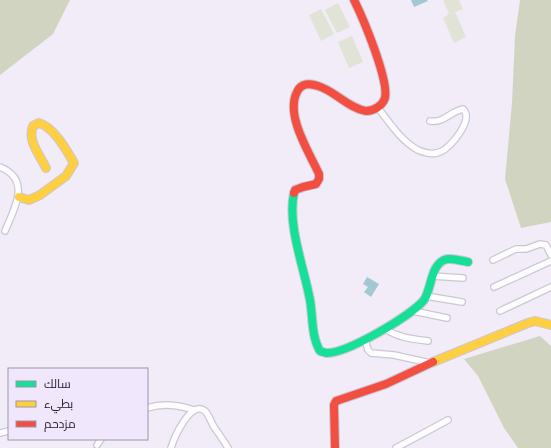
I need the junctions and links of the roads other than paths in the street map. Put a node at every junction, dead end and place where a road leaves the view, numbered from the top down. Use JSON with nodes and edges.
{"nodes":[{"id":1,"x":354,"y":0,"type":"edge"},
{"id":2,"x":378,"y":108,"type":"junction"},
{"id":3,"x":430,"y":121,"type":"dead end"},
{"id":4,"x":0,"y":167,"type":"edge"},
{"id":5,"x":46,"y":168,"type":"dead end"},
{"id":6,"x":19,"y":197,"type":"junction"},
{"id":7,"x":5,"y":231,"type":"dead end"},
{"id":8,"x":551,"y":255,"type":"edge"},
{"id":9,"x":493,"y":260,"type":"dead end"},
{"id":10,"x":551,"y":261,"type":"edge"},
{"id":11,"x":468,"y":262,"type":"dead end"},
{"id":12,"x":432,"y":276,"type":"junction"},
{"id":13,"x":463,"y":278,"type":"dead end"},
{"id":14,"x":494,"y":287,"type":"dead end"},
{"id":15,"x":551,"y":287,"type":"edge"},
{"id":16,"x":426,"y":296,"type":"junction"},
{"id":17,"x":462,"y":302,"type":"dead end"},
{"id":18,"x":500,"y":310,"type":"dead end"},
{"id":19,"x":413,"y":311,"type":"junction"},
{"id":20,"x":447,"y":318,"type":"dead end"},
{"id":21,"x":551,"y":325,"type":"edge"},
{"id":22,"x":385,"y":330,"type":"junction"},
{"id":23,"x":365,"y":340,"type":"junction"},
{"id":24,"x":428,"y":341,"type":"dead end"},
{"id":25,"x":431,"y":364,"type":"junction"},
{"id":26,"x":148,"y":408,"type":"edge"},
{"id":27,"x":194,"y":410,"type":"junction"},
{"id":28,"x":448,"y":420,"type":"dead end"},
{"id":29,"x":100,"y":440,"type":"edge"},
{"id":30,"x":97,"y":444,"type":"dead end"},
{"id":31,"x":171,"y":448,"type":"edge"},
{"id":32,"x":228,"y":448,"type":"edge"},
{"id":33,"x":335,"y":448,"type":"edge"},
{"id":34,"x":396,"y":448,"type":"edge"}],
"edges":[{"from":1,"to":2,"type":"street"},
{"from":2,"to":3,"type":"street"},
{"from":2,"to":23,"type":"street"},
{"from":4,"to":6,"type":"street"},
{"from":5,"to":6,"type":"street"},
{"from":6,"to":7,"type":"street"},
{"from":8,"to":9,"type":"street"},
{"from":10,"to":14,"type":"street"},
{"from":11,"to":12,"type":"street"},
{"from":12,"to":13,"type":"street"},
{"from":12,"to":16,"type":"street"},
{"from":15,"to":18,"type":"street"},
{"from":16,"to":17,"type":"street"},
{"from":16,"to":19,"type":"street"},
{"from":19,"to":20,"type":"street"},
{"from":19,"to":22,"type":"street"},
{"from":21,"to":25,"type":"street"},
{"from":22,"to":23,"type":"street"},
{"from":22,"to":24,"type":"street"},
{"from":23,"to":25,"type":"street"},
{"from":25,"to":33,"type":"street"},
{"from":26,"to":27,"type":"street"},
{"from":27,"to":31,"type":"street"},
{"from":27,"to":32,"type":"street"},
{"from":28,"to":34,"type":"street"},
{"from":29,"to":30,"type":"street"}]}
